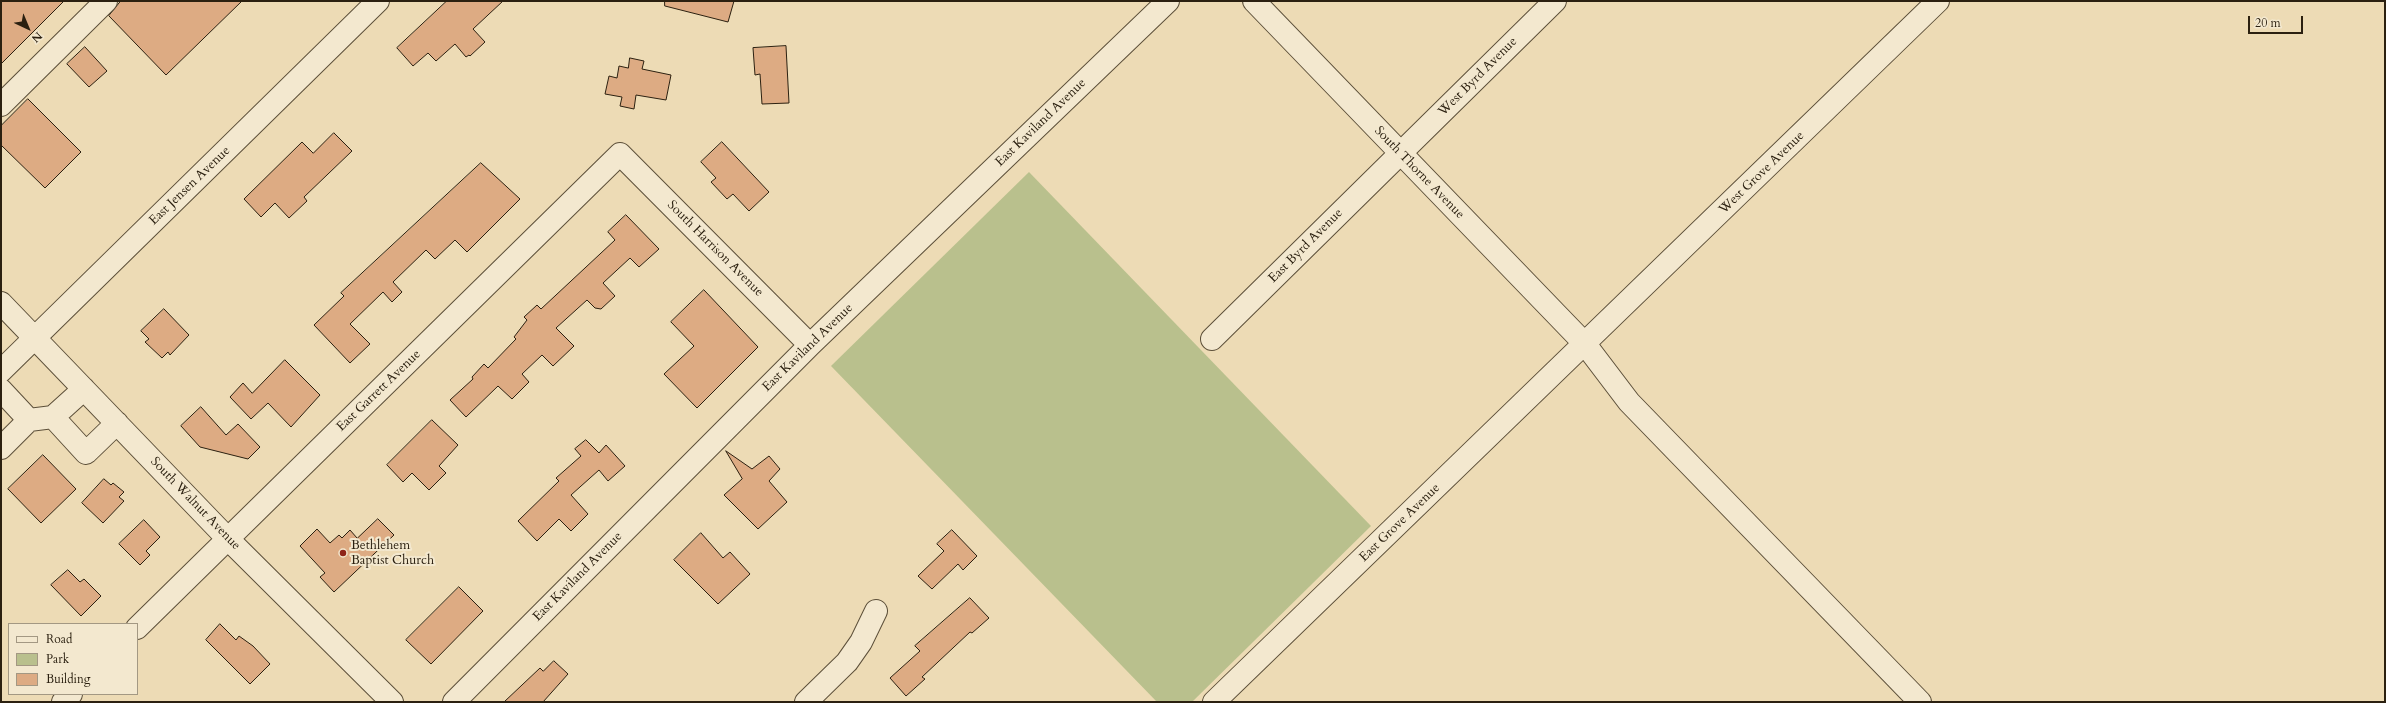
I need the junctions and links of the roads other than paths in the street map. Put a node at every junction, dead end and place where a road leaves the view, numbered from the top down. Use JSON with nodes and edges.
{"nodes":[{"id":1,"x":106,"y":1,"type":"edge"},
{"id":2,"x":378,"y":1,"type":"edge"},
{"id":3,"x":1168,"y":1,"type":"edge"},
{"id":4,"x":1254,"y":1,"type":"edge"},
{"id":5,"x":1555,"y":1,"type":"edge"},
{"id":6,"x":1938,"y":1,"type":"edge"},
{"id":7,"x":1,"y":105,"type":"edge"},
{"id":8,"x":1401,"y":153,"type":"junction"},
{"id":9,"x":620,"y":154,"type":"joint"},
{"id":10,"x":1,"y":302,"type":"edge"},
{"id":11,"x":35,"y":338,"type":"junction"},
{"id":12,"x":1212,"y":339,"type":"dead end"},
{"id":13,"x":1585,"y":344,"type":"junction"},
{"id":14,"x":810,"y":345,"type":"junction"},
{"id":15,"x":1,"y":371,"type":"edge"},
{"id":16,"x":84,"y":389,"type":"junction"},
{"id":17,"x":1,"y":390,"type":"edge"},
{"id":18,"x":53,"y":418,"type":"junction"},
{"id":19,"x":29,"y":420,"type":"junction"},
{"id":20,"x":117,"y":423,"type":"junction"},
{"id":21,"x":1,"y":448,"type":"edge"},
{"id":22,"x":228,"y":539,"type":"junction"},
{"id":23,"x":876,"y":611,"type":"dead end"},
{"id":24,"x":138,"y":627,"type":"edge"},
{"id":25,"x":392,"y":702,"type":"edge"},
{"id":26,"x":454,"y":702,"type":"edge"},
{"id":27,"x":806,"y":702,"type":"edge"},
{"id":28,"x":1214,"y":702,"type":"edge"},
{"id":29,"x":1920,"y":702,"type":"edge"}],
"edges":[{"from":1,"to":7,"type":"street"},
{"from":2,"to":11,"type":"street","name":"East Jensen Avenue"},
{"from":3,"to":14,"type":"street","name":"East Kaviland Avenue"},
{"from":4,"to":8,"type":"street","name":"South Thorne Avenue"},
{"from":5,"to":8,"type":"street","name":"West Byrd Avenue"},
{"from":6,"to":13,"type":"street","name":"West Grove Avenue"},
{"from":8,"to":12,"type":"street","name":"East Byrd Avenue"},
{"from":8,"to":13,"type":"street","name":"South Thorne Avenue"},
{"from":9,"to":14,"type":"street","name":"South Harrison Avenue"},
{"from":9,"to":22,"type":"street","name":"East Garrett Avenue"},
{"from":10,"to":11,"type":"street","name":"South Walnut Avenue"},
{"from":11,"to":15,"type":"street","name":"East Jensen Avenue"},
{"from":11,"to":16,"type":"street","name":"South Walnut Avenue"},
{"from":13,"to":28,"type":"street","name":"East Grove Avenue"},
{"from":13,"to":29,"type":"street","name":"South Thorne Avenue"},
{"from":14,"to":26,"type":"street","name":"East Kaviland Avenue"},
{"from":16,"to":18,"type":"street"},
{"from":16,"to":20,"type":"street","name":"South Walnut Avenue"},
{"from":17,"to":19,"type":"street"},
{"from":18,"to":19,"type":"street"},
{"from":18,"to":20,"type":"street"},
{"from":19,"to":21,"type":"street"},
{"from":20,"to":22,"type":"street","name":"South Walnut Avenue"},
{"from":22,"to":24,"type":"street","name":"East Garrett Avenue"},
{"from":22,"to":25,"type":"street","name":"South Walnut Avenue"},
{"from":23,"to":27,"type":"street"}]}
